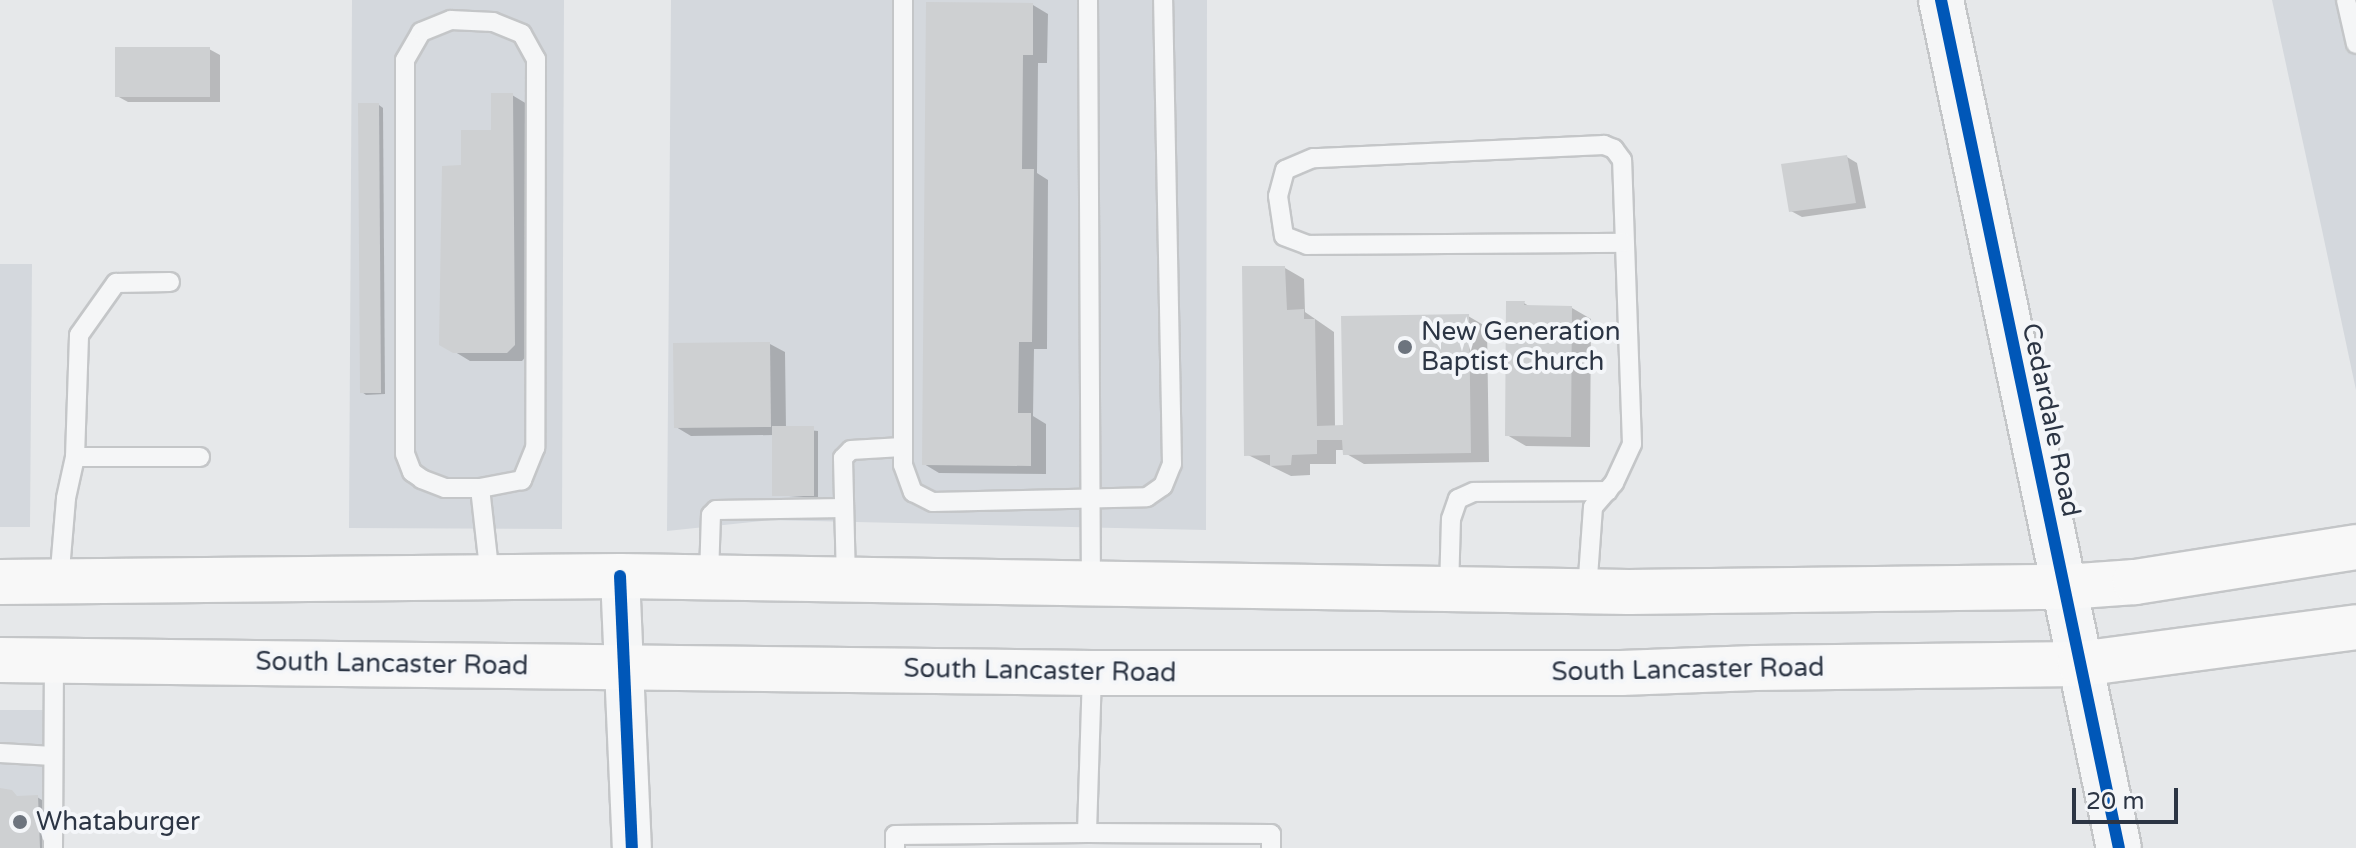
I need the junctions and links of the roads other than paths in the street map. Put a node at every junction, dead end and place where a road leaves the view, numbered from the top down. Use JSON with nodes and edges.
{"nodes":[{"id":1,"x":903,"y":0,"type":"edge"},
{"id":2,"x":1088,"y":0,"type":"edge"},
{"id":3,"x":1163,"y":0,"type":"edge"},
{"id":4,"x":1941,"y":0,"type":"edge"},
{"id":5,"x":2346,"y":0,"type":"edge"},
{"id":6,"x":2356,"y":44,"type":"edge"},
{"id":7,"x":1624,"y":243,"type":"junction"},
{"id":8,"x":170,"y":282,"type":"dead end"},
{"id":9,"x":902,"y":447,"type":"junction"},
{"id":10,"x":75,"y":457,"type":"junction"},
{"id":11,"x":200,"y":457,"type":"dead end"},
{"id":12,"x":480,"y":488,"type":"junction"},
{"id":13,"x":1608,"y":491,"type":"junction"},
{"id":14,"x":1090,"y":498,"type":"junction"},
{"id":15,"x":844,"y":508,"type":"junction"},
{"id":16,"x":2356,"y":547,"type":"edge"},
{"id":17,"x":620,"y":576,"type":"junction"},
{"id":18,"x":490,"y":579,"type":"junction"},
{"id":19,"x":709,"y":579,"type":"junction"},
{"id":20,"x":846,"y":581,"type":"junction"},
{"id":21,"x":0,"y":582,"type":"edge"},
{"id":22,"x":59,"y":582,"type":"junction"},
{"id":23,"x":1091,"y":585,"type":"junction"},
{"id":24,"x":2065,"y":587,"type":"junction"},
{"id":25,"x":1449,"y":590,"type":"junction"},
{"id":26,"x":1587,"y":591,"type":"junction"},
{"id":27,"x":2356,"y":627,"type":"edge"},
{"id":28,"x":0,"y":660,"type":"edge"},
{"id":29,"x":54,"y":661,"type":"junction"},
{"id":30,"x":2080,"y":664,"type":"junction"},
{"id":31,"x":623,"y":666,"type":"junction"},
{"id":32,"x":1092,"y":673,"type":"junction"},
{"id":33,"x":0,"y":753,"type":"edge"},
{"id":34,"x":53,"y":756,"type":"junction"},
{"id":35,"x":1077,"y":838,"type":"edge"},
{"id":36,"x":1132,"y":840,"type":"edge"},
{"id":37,"x":1016,"y":841,"type":"edge"},
{"id":38,"x":1194,"y":841,"type":"edge"},
{"id":39,"x":53,"y":848,"type":"edge"},
{"id":40,"x":632,"y":848,"type":"edge"},
{"id":41,"x":895,"y":848,"type":"edge"},
{"id":42,"x":1271,"y":848,"type":"edge"},
{"id":43,"x":2119,"y":848,"type":"edge"}],
"edges":[{"from":1,"to":9,"type":"lane"},
{"from":2,"to":14,"type":"lane"},
{"from":3,"to":14,"type":"lane"},
{"from":4,"to":24,"type":"street","name":"Cedardale Road"},
{"from":5,"to":6,"type":"lane"},
{"from":7,"to":7,"type":"lane"},
{"from":7,"to":13,"type":"lane"},
{"from":8,"to":10,"type":"lane"},
{"from":9,"to":14,"type":"lane"},
{"from":9,"to":15,"type":"lane"},
{"from":10,"to":11,"type":"lane"},
{"from":10,"to":22,"type":"lane"},
{"from":12,"to":12,"type":"lane"},
{"from":12,"to":18,"type":"lane"},
{"from":13,"to":25,"type":"lane"},
{"from":13,"to":26,"type":"lane"},
{"from":14,"to":23,"type":"lane"},
{"from":15,"to":19,"type":"lane"},
{"from":15,"to":20,"type":"lane"},
{"from":16,"to":24,"type":"main road"},
{"from":17,"to":18,"type":"main road"},
{"from":17,"to":19,"type":"main road"},
{"from":17,"to":31,"type":"street"},
{"from":18,"to":22,"type":"main road"},
{"from":19,"to":20,"type":"main road"},
{"from":20,"to":23,"type":"main road"},
{"from":21,"to":22,"type":"main road"},
{"from":23,"to":25,"type":"main road"},
{"from":24,"to":26,"type":"main road"},
{"from":24,"to":30,"type":"street","name":"Cedardale Road"},
{"from":25,"to":26,"type":"main road"},
{"from":27,"to":30,"type":"main road","name":"South Lancaster Road"},
{"from":28,"to":29,"type":"main road","name":"South Lancaster Road"},
{"from":29,"to":31,"type":"main road","name":"South Lancaster Road"},
{"from":29,"to":34,"type":"lane"},
{"from":30,"to":32,"type":"main road","name":"South Lancaster Road"},
{"from":30,"to":43,"type":"street","name":"Cedardale Road"},
{"from":31,"to":32,"type":"main road","name":"South Lancaster Road"},
{"from":31,"to":40,"type":"street"},
{"from":32,"to":35,"type":"lane"},
{"from":33,"to":34,"type":"lane"},
{"from":34,"to":39,"type":"lane"},
{"from":35,"to":36,"type":"lane"},
{"from":35,"to":37,"type":"lane"},
{"from":36,"to":38,"type":"lane"},
{"from":37,"to":41,"type":"lane"},
{"from":38,"to":42,"type":"lane"}]}
